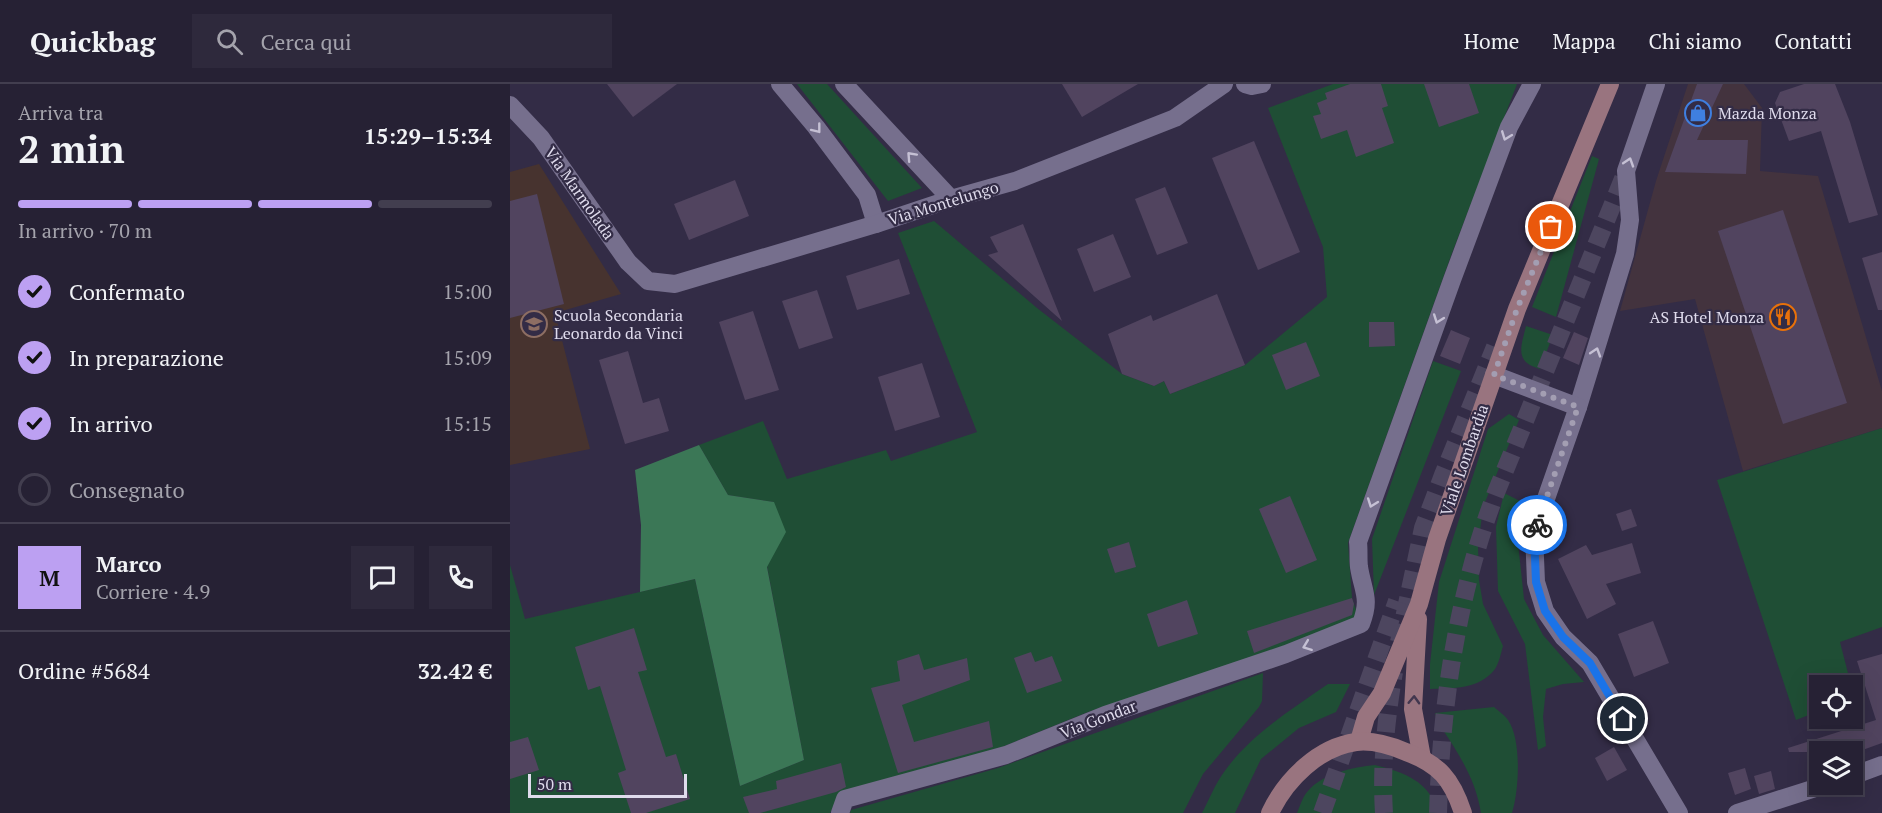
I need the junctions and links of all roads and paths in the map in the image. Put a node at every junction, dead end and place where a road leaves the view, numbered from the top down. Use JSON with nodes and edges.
{"nodes":[{"id":1,"x":780,"y":84,"type":"edge"},
{"id":2,"x":844,"y":84,"type":"edge"},
{"id":3,"x":1224,"y":84,"type":"edge"},
{"id":4,"x":1245,"y":84,"type":"edge"},
{"id":5,"x":1262,"y":84,"type":"edge"},
{"id":6,"x":1532,"y":84,"type":"edge"},
{"id":7,"x":1610,"y":84,"type":"edge"},
{"id":8,"x":1656,"y":84,"type":"edge"},
{"id":9,"x":510,"y":105,"type":"edge"},
{"id":10,"x":951,"y":199,"type":"junction"},
{"id":11,"x":876,"y":224,"type":"junction"},
{"id":12,"x":648,"y":282,"type":"joint"},
{"id":13,"x":1494,"y":375,"type":"junction"},
{"id":14,"x":1578,"y":407,"type":"junction"},
{"id":15,"x":1419,"y":604,"type":"junction"},
{"id":16,"x":1359,"y":741,"type":"junction"},
{"id":17,"x":1422,"y":758,"type":"junction"},
{"id":18,"x":1882,"y":765,"type":"edge"},
{"id":19,"x":1863,"y":772,"type":"edge"},
{"id":20,"x":1809,"y":790,"type":"edge"},
{"id":21,"x":840,"y":813,"type":"edge"},
{"id":22,"x":1270,"y":813,"type":"edge"},
{"id":23,"x":1463,"y":813,"type":"edge"},
{"id":24,"x":1679,"y":813,"type":"edge"},
{"id":25,"x":1737,"y":813,"type":"edge"}],
"edges":[{"from":1,"to":11,"type":"street","one_way":true},
{"from":10,"to":2,"type":"street","one_way":true},
{"from":3,"to":10,"type":"street","name":"Via Montelungo"},
{"from":4,"to":5,"type":"street"},
{"from":6,"to":21,"type":"street","name":"Via Gondar","one_way":true},
{"from":7,"to":13,"type":"main road","name":"Viale Lombardia"},
{"from":14,"to":8,"type":"street","one_way":true},
{"from":9,"to":12,"type":"street","name":"Via Marmolada"},
{"from":10,"to":11,"type":"street","name":"Via Montelungo"},
{"from":11,"to":12,"type":"street","name":"Via Montelungo"},
{"from":13,"to":14,"type":"street"},
{"from":13,"to":15,"type":"main road","name":"Viale Lombardia"},
{"from":14,"to":24,"type":"street"},
{"from":15,"to":16,"type":"main road","name":"Viale Lombardia"},
{"from":17,"to":15,"type":"main road","name":"Viale Lombardia","one_way":true},
{"from":16,"to":17,"type":"main road"},
{"from":16,"to":22,"type":"main road"},
{"from":17,"to":23,"type":"main road"},
{"from":18,"to":19,"type":"street"},
{"from":20,"to":25,"type":"street"}]}
